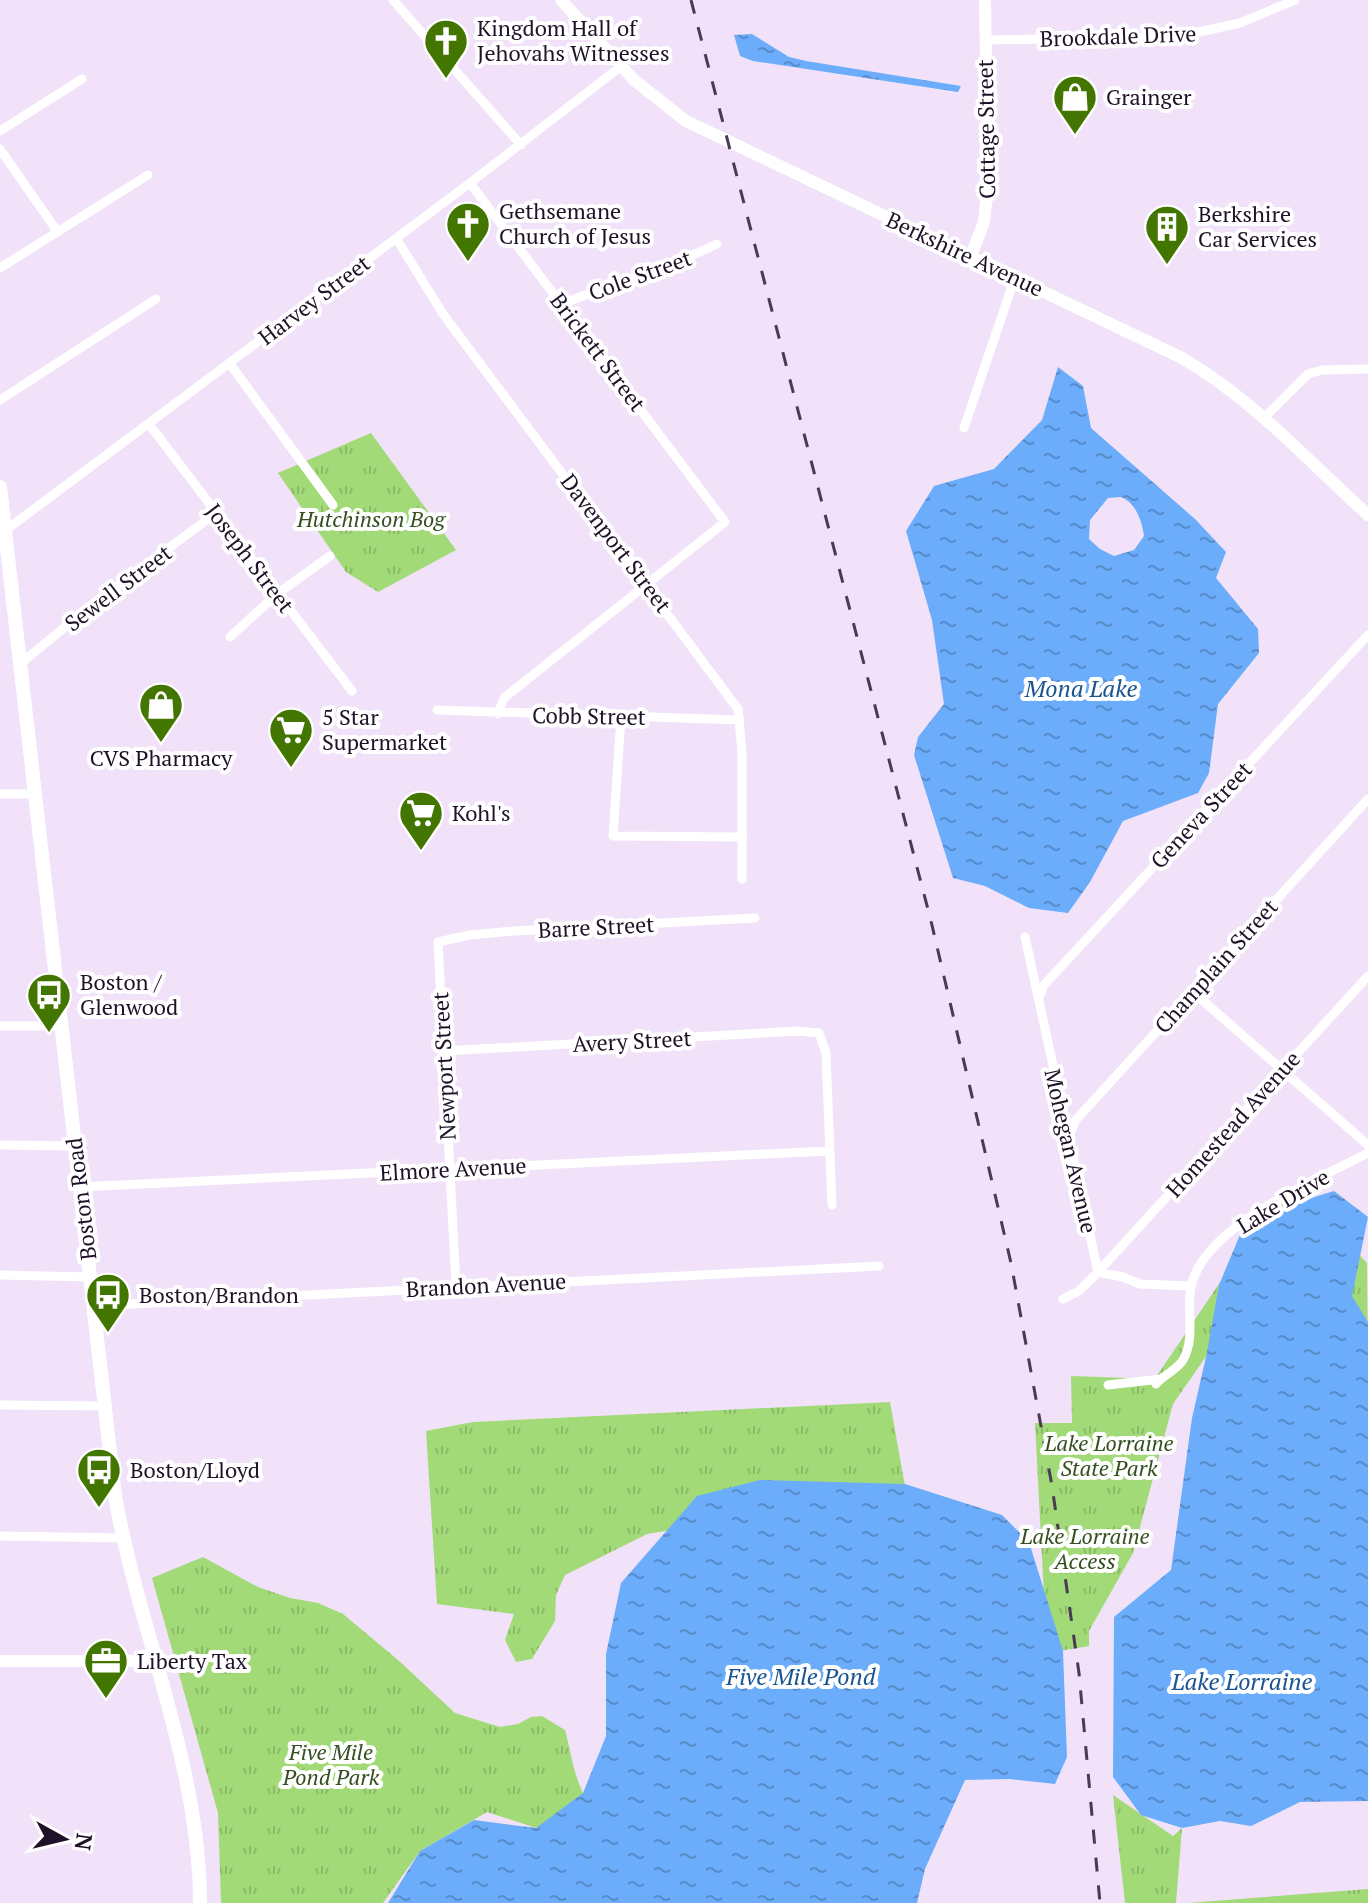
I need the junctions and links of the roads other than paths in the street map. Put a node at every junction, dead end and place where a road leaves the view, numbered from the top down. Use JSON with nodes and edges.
{"nodes":[{"id":1,"x":393,"y":0,"type":"edge"},
{"id":2,"x":561,"y":0,"type":"edge"},
{"id":3,"x":985,"y":0,"type":"edge"},
{"id":4,"x":1295,"y":0,"type":"edge"},
{"id":5,"x":985,"y":40,"type":"junction"},
{"id":6,"x":620,"y":67,"type":"junction"},
{"id":7,"x":82,"y":79,"type":"dead end"},
{"id":8,"x":0,"y":131,"type":"edge"},
{"id":9,"x":521,"y":145,"type":"junction"},
{"id":10,"x":0,"y":149,"type":"edge"},
{"id":11,"x":148,"y":175,"type":"dead end"},
{"id":12,"x":470,"y":183,"type":"junction"},
{"id":13,"x":57,"y":231,"type":"junction"},
{"id":14,"x":396,"y":238,"type":"junction"},
{"id":15,"x":717,"y":244,"type":"dead end"},
{"id":16,"x":971,"y":256,"type":"junction"},
{"id":17,"x":0,"y":268,"type":"edge"},
{"id":18,"x":1015,"y":277,"type":"junction"},
{"id":19,"x":156,"y":299,"type":"dead end"},
{"id":20,"x":562,"y":304,"type":"junction"},
{"id":21,"x":230,"y":364,"type":"junction"},
{"id":22,"x":1368,"y":369,"type":"edge"},
{"id":23,"x":0,"y":400,"type":"edge"},
{"id":24,"x":1263,"y":419,"type":"junction"},
{"id":25,"x":149,"y":424,"type":"junction"},
{"id":26,"x":964,"y":428,"type":"dead end"},
{"id":27,"x":0,"y":487,"type":"edge"},
{"id":28,"x":333,"y":505,"type":"dead end"},
{"id":29,"x":1367,"y":511,"type":"edge"},
{"id":30,"x":216,"y":513,"type":"junction"},
{"id":31,"x":6,"y":530,"type":"junction"},
{"id":32,"x":330,"y":556,"type":"dead end"},
{"id":33,"x":647,"y":585,"type":"junction"},
{"id":34,"x":277,"y":594,"type":"junction"},
{"id":35,"x":1368,"y":635,"type":"edge"},
{"id":36,"x":230,"y":637,"type":"dead end"},
{"id":37,"x":20,"y":664,"type":"junction"},
{"id":38,"x":352,"y":691,"type":"dead end"},
{"id":39,"x":437,"y":710,"type":"dead end"},
{"id":40,"x":498,"y":714,"type":"junction"},
{"id":41,"x":621,"y":717,"type":"junction"},
{"id":42,"x":740,"y":720,"type":"junction"},
{"id":43,"x":0,"y":794,"type":"edge"},
{"id":44,"x":35,"y":794,"type":"junction"},
{"id":45,"x":1368,"y":799,"type":"edge"},
{"id":46,"x":743,"y":837,"type":"junction"},
{"id":47,"x":742,"y":879,"type":"dead end"},
{"id":48,"x":755,"y":918,"type":"dead end"},
{"id":49,"x":1025,"y":937,"type":"dead end"},
{"id":50,"x":438,"y":942,"type":"joint"},
{"id":51,"x":1368,"y":976,"type":"edge"},
{"id":52,"x":1193,"y":992,"type":"junction"},
{"id":53,"x":1039,"y":998,"type":"junction"},
{"id":54,"x":0,"y":1026,"type":"edge"},
{"id":55,"x":61,"y":1026,"type":"junction"},
{"id":56,"x":444,"y":1051,"type":"junction"},
{"id":57,"x":1282,"y":1071,"type":"junction"},
{"id":58,"x":1069,"y":1136,"type":"junction"},
{"id":59,"x":0,"y":1145,"type":"edge"},
{"id":60,"x":1368,"y":1145,"type":"edge"},
{"id":61,"x":74,"y":1146,"type":"junction"},
{"id":62,"x":828,"y":1151,"type":"junction"},
{"id":63,"x":1368,"y":1153,"type":"edge"},
{"id":64,"x":449,"y":1170,"type":"junction"},
{"id":65,"x":79,"y":1187,"type":"junction"},
{"id":66,"x":832,"y":1205,"type":"dead end"},
{"id":67,"x":879,"y":1266,"type":"dead end"},
{"id":68,"x":1098,"y":1272,"type":"junction"},
{"id":69,"x":0,"y":1275,"type":"edge"},
{"id":70,"x":90,"y":1277,"type":"junction"},
{"id":71,"x":456,"y":1286,"type":"junction"},
{"id":72,"x":1191,"y":1286,"type":"junction"},
{"id":73,"x":1063,"y":1299,"type":"dead end"},
{"id":74,"x":93,"y":1306,"type":"junction"},
{"id":75,"x":1108,"y":1385,"type":"dead end"},
{"id":76,"x":0,"y":1405,"type":"edge"},
{"id":77,"x":105,"y":1406,"type":"junction"},
{"id":78,"x":0,"y":1536,"type":"edge"},
{"id":79,"x":123,"y":1538,"type":"junction"},
{"id":80,"x":0,"y":1661,"type":"edge"},
{"id":81,"x":154,"y":1661,"type":"junction"},
{"id":82,"x":200,"y":1903,"type":"edge"}],
"edges":[{"from":1,"to":9,"type":"street"},
{"from":2,"to":6,"type":"main road","name":"Berkshire Avenue"},
{"from":3,"to":5,"type":"main road","name":"Cottage Street"},
{"from":4,"to":5,"type":"street","name":"Brookdale Drive"},
{"from":5,"to":16,"type":"main road","name":"Cottage Street"},
{"from":6,"to":9,"type":"street","name":"Harvey Street"},
{"from":6,"to":16,"type":"main road","name":"Berkshire Avenue"},
{"from":7,"to":8,"type":"street"},
{"from":9,"to":12,"type":"street","name":"Harvey Street"},
{"from":10,"to":13,"type":"street"},
{"from":11,"to":13,"type":"street"},
{"from":12,"to":14,"type":"street","name":"Harvey Street"},
{"from":12,"to":20,"type":"street","name":"Brickett Street"},
{"from":13,"to":17,"type":"street"},
{"from":14,"to":21,"type":"street","name":"Harvey Street"},
{"from":14,"to":33,"type":"street","name":"Davenport Street"},
{"from":15,"to":20,"type":"street","name":"Cole Street"},
{"from":16,"to":18,"type":"main road","name":"Berkshire Avenue"},
{"from":18,"to":24,"type":"main road","name":"Berkshire Avenue"},
{"from":18,"to":26,"type":"street"},
{"from":19,"to":23,"type":"street"},
{"from":20,"to":33,"type":"street","name":"Brickett Street"},
{"from":21,"to":25,"type":"street","name":"Harvey Street"},
{"from":21,"to":28,"type":"street"},
{"from":22,"to":24,"type":"street"},
{"from":24,"to":29,"type":"main road","name":"Berkshire Avenue"},
{"from":25,"to":30,"type":"street","name":"Joseph Street"},
{"from":25,"to":31,"type":"street","name":"Harvey Street"},
{"from":27,"to":31,"type":"main road","name":"Boston Road"},
{"from":30,"to":34,"type":"street","name":"Joseph Street"},
{"from":30,"to":37,"type":"street","name":"Sewell Street"},
{"from":31,"to":37,"type":"main road","name":"Boston Road"},
{"from":32,"to":34,"type":"street"},
{"from":33,"to":40,"type":"street"},
{"from":33,"to":42,"type":"street","name":"Davenport Street"},
{"from":34,"to":36,"type":"street"},
{"from":34,"to":38,"type":"street","name":"Joseph Street"},
{"from":35,"to":53,"type":"street","name":"Geneva Street"},
{"from":37,"to":44,"type":"main road","name":"Boston Road"},
{"from":39,"to":40,"type":"street","name":"Cobb Street"},
{"from":40,"to":41,"type":"street","name":"Cobb Street"},
{"from":41,"to":42,"type":"street","name":"Cobb Street"},
{"from":41,"to":46,"type":"street"},
{"from":42,"to":46,"type":"street","name":"Davenport Street"},
{"from":43,"to":44,"type":"street"},
{"from":44,"to":55,"type":"main road","name":"Boston Road"},
{"from":45,"to":52,"type":"street","name":"Champlain Street"},
{"from":46,"to":47,"type":"street","name":"Davenport Street"},
{"from":48,"to":50,"type":"street","name":"Barre Street"},
{"from":49,"to":53,"type":"street","name":"Mohegan Avenue"},
{"from":50,"to":56,"type":"street","name":"Newport Street"},
{"from":51,"to":57,"type":"street","name":"Homestead Avenue"},
{"from":52,"to":57,"type":"street"},
{"from":52,"to":58,"type":"street","name":"Champlain Street"},
{"from":53,"to":58,"type":"street","name":"Mohegan Avenue"},
{"from":54,"to":55,"type":"street"},
{"from":55,"to":61,"type":"main road","name":"Boston Road"},
{"from":56,"to":62,"type":"street","name":"Avery Street"},
{"from":56,"to":64,"type":"street","name":"Newport Street"},
{"from":57,"to":60,"type":"street"},
{"from":57,"to":68,"type":"street","name":"Homestead Avenue"},
{"from":58,"to":68,"type":"street","name":"Mohegan Avenue"},
{"from":59,"to":61,"type":"street"},
{"from":61,"to":65,"type":"main road","name":"Boston Road"},
{"from":62,"to":64,"type":"street","name":"Elmore Avenue"},
{"from":62,"to":66,"type":"street"},
{"from":63,"to":72,"type":"street","name":"Lake Drive"},
{"from":64,"to":65,"type":"street","name":"Elmore Avenue"},
{"from":64,"to":71,"type":"street","name":"Newport Street"},
{"from":65,"to":70,"type":"main road","name":"Boston Road"},
{"from":67,"to":71,"type":"street","name":"Brandon Avenue"},
{"from":68,"to":72,"type":"street"},
{"from":68,"to":73,"type":"street","name":"Homestead Avenue"},
{"from":69,"to":70,"type":"street"},
{"from":70,"to":74,"type":"main road","name":"Boston Road"},
{"from":71,"to":74,"type":"street","name":"Brandon Avenue"},
{"from":72,"to":75,"type":"street","name":"Lake Drive"},
{"from":74,"to":77,"type":"main road","name":"Boston Road"},
{"from":76,"to":77,"type":"street"},
{"from":77,"to":79,"type":"main road","name":"Boston Road"},
{"from":78,"to":79,"type":"street"},
{"from":79,"to":81,"type":"main road","name":"Boston Road"},
{"from":80,"to":81,"type":"main road"},
{"from":81,"to":82,"type":"main road","name":"Boston Road"}]}
